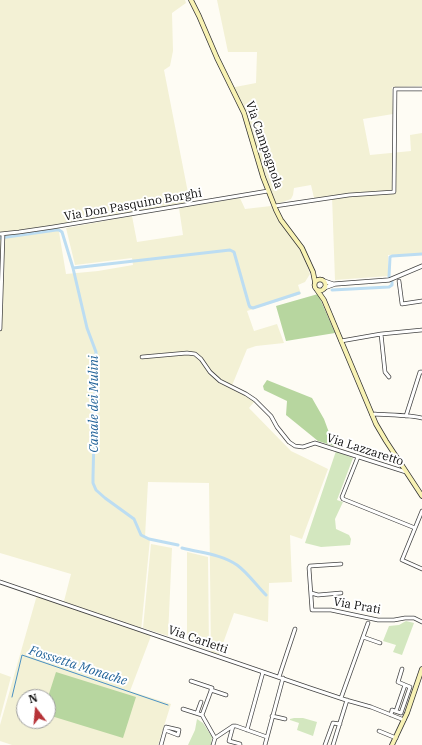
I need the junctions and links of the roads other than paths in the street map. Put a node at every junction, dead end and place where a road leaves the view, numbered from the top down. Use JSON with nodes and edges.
{"nodes":[{"id":1,"x":191,"y":0,"type":"edge"},
{"id":2,"x":422,"y":89,"type":"edge"},
{"id":3,"x":268,"y":191,"type":"junction"},
{"id":4,"x":275,"y":206,"type":"junction"},
{"id":5,"x":2,"y":236,"type":"edge"},
{"id":6,"x":422,"y":266,"type":"edge"},
{"id":7,"x":313,"y":272,"type":"junction"},
{"id":8,"x":322,"y":280,"type":"junction"},
{"id":9,"x":399,"y":281,"type":"dead end"},
{"id":10,"x":315,"y":282,"type":"junction"},
{"id":11,"x":335,"y":284,"type":"junction"},
{"id":12,"x":324,"y":288,"type":"junction"},
{"id":13,"x":317,"y":290,"type":"junction"},
{"id":14,"x":324,"y":300,"type":"junction"},
{"id":15,"x":422,"y":301,"type":"edge"},
{"id":16,"x":0,"y":329,"type":"edge"},
{"id":17,"x":422,"y":330,"type":"edge"},
{"id":18,"x":381,"y":334,"type":"junction"},
{"id":19,"x":341,"y":341,"type":"junction"},
{"id":20,"x":142,"y":357,"type":"dead end"},
{"id":21,"x":422,"y":372,"type":"edge"},
{"id":22,"x":389,"y":377,"type":"dead end"},
{"id":23,"x":372,"y":415,"type":"junction"},
{"id":24,"x":406,"y":416,"type":"junction"},
{"id":25,"x":422,"y":418,"type":"edge"},
{"id":26,"x":358,"y":457,"type":"junction"},
{"id":27,"x":406,"y":472,"type":"junction"},
{"id":28,"x":422,"y":496,"type":"edge"},
{"id":29,"x":422,"y":511,"type":"edge"},
{"id":30,"x":414,"y":528,"type":"junction"},
{"id":31,"x":341,"y":564,"type":"dead end"},
{"id":32,"x":422,"y":569,"type":"edge"},
{"id":33,"x":0,"y":582,"type":"edge"},
{"id":34,"x":311,"y":593,"type":"junction"},
{"id":35,"x":341,"y":593,"type":"dead end"},
{"id":36,"x":422,"y":622,"type":"edge"},
{"id":37,"x":368,"y":623,"type":"dead end"},
{"id":38,"x":295,"y":629,"type":"dead end"},
{"id":39,"x":363,"y":637,"type":"junction"},
{"id":40,"x":380,"y":642,"type":"dead end"},
{"id":41,"x":402,"y":669,"type":"dead end"},
{"id":42,"x":422,"y":669,"type":"edge"},
{"id":43,"x":263,"y":672,"type":"junction"},
{"id":44,"x":281,"y":678,"type":"junction"},
{"id":45,"x":191,"y":681,"type":"dead end"},
{"id":46,"x":211,"y":690,"type":"junction"},
{"id":47,"x":226,"y":695,"type":"dead end"},
{"id":48,"x":341,"y":698,"type":"junction"},
{"id":49,"x":347,"y":700,"type":"junction"},
{"id":50,"x":201,"y":702,"type":"dead end"},
{"id":51,"x":183,"y":709,"type":"dead end"},
{"id":52,"x":197,"y":713,"type":"junction"},
{"id":53,"x":202,"y":715,"type":"junction"},
{"id":54,"x":391,"y":715,"type":"junction"},
{"id":55,"x":272,"y":716,"type":"junction"},
{"id":56,"x":285,"y":719,"type":"dead end"},
{"id":57,"x":404,"y":720,"type":"junction"},
{"id":58,"x":340,"y":724,"type":"junction"},
{"id":59,"x":233,"y":726,"type":"junction"},
{"id":60,"x":165,"y":730,"type":"dead end"},
{"id":61,"x":247,"y":730,"type":"junction"},
{"id":62,"x":379,"y":731,"type":"dead end"},
{"id":63,"x":267,"y":737,"type":"junction"},
{"id":64,"x":215,"y":738,"type":"junction"},
{"id":65,"x":396,"y":738,"type":"junction"},
{"id":66,"x":161,"y":745,"type":"edge"},
{"id":67,"x":213,"y":745,"type":"edge"},
{"id":68,"x":240,"y":745,"type":"edge"},
{"id":69,"x":264,"y":745,"type":"edge"},
{"id":70,"x":325,"y":745,"type":"edge"},
{"id":71,"x":333,"y":745,"type":"edge"},
{"id":72,"x":392,"y":745,"type":"edge"}],
"edges":[{"from":1,"to":3,"type":"main road","name":"Via Campagnola"},
{"from":2,"to":4,"type":"street"},
{"from":3,"to":4,"type":"main road","name":"Via Campagnola"},
{"from":3,"to":5,"type":"street","name":"Via Don Pasquino Borghi"},
{"from":4,"to":7,"type":"main road","name":"Via Campagnola"},
{"from":5,"to":16,"type":"street"},
{"from":6,"to":11,"type":"street"},
{"from":7,"to":8,"type":"main road","name":"Via Campagnola"},
{"from":7,"to":10,"type":"main road","name":"Via Campagnola"},
{"from":8,"to":10,"type":"main road"},
{"from":8,"to":11,"type":"street"},
{"from":8,"to":12,"type":"main road","name":"Via Campagnola"},
{"from":9,"to":15,"type":"street"},
{"from":10,"to":13,"type":"main road","name":"Via Campagnola"},
{"from":11,"to":12,"type":"street"},
{"from":12,"to":13,"type":"main road"},
{"from":12,"to":14,"type":"main road","name":"Via Campagnola"},
{"from":13,"to":14,"type":"main road","name":"Via Campagnola"},
{"from":14,"to":19,"type":"main road","name":"Via Campagnola"},
{"from":17,"to":18,"type":"street"},
{"from":18,"to":19,"type":"street"},
{"from":18,"to":22,"type":"street"},
{"from":19,"to":23,"type":"main road","name":"Via Campagnola"},
{"from":20,"to":26,"type":"street","name":"Via Lazzaretto"},
{"from":21,"to":24,"type":"street"},
{"from":23,"to":24,"type":"street"},
{"from":23,"to":27,"type":"main road","name":"Via Campagnola"},
{"from":24,"to":25,"type":"street"},
{"from":26,"to":27,"type":"street","name":"Via Lazzaretto"},
{"from":26,"to":30,"type":"street"},
{"from":27,"to":28,"type":"main road","name":"Via Campagnola"},
{"from":29,"to":30,"type":"street"},
{"from":30,"to":32,"type":"street"},
{"from":31,"to":34,"type":"street"},
{"from":33,"to":43,"type":"street","name":"Via Carletti"},
{"from":34,"to":35,"type":"street"},
{"from":34,"to":36,"type":"street","name":"Via Prati"},
{"from":37,"to":39,"type":"street"},
{"from":38,"to":44,"type":"street"},
{"from":39,"to":40,"type":"street"},
{"from":39,"to":48,"type":"street"},
{"from":41,"to":54,"type":"street"},
{"from":42,"to":57,"type":"main road"},
{"from":43,"to":44,"type":"street","name":"Via Carletti"},
{"from":43,"to":61,"type":"street"},
{"from":44,"to":48,"type":"street","name":"Via Carletti"},
{"from":44,"to":55,"type":"street"},
{"from":45,"to":46,"type":"street"},
{"from":46,"to":47,"type":"street"},
{"from":46,"to":53,"type":"street"},
{"from":48,"to":49,"type":"street","name":"Via Carletti"},
{"from":49,"to":54,"type":"street","name":"Via Carletti"},
{"from":49,"to":58,"type":"street"},
{"from":50,"to":52,"type":"street"},
{"from":51,"to":52,"type":"street"},
{"from":52,"to":53,"type":"street"},
{"from":53,"to":64,"type":"street"},
{"from":54,"to":57,"type":"street","name":"Via Carletti"},
{"from":55,"to":56,"type":"street"},
{"from":55,"to":63,"type":"street"},
{"from":57,"to":65,"type":"main road"},
{"from":58,"to":70,"type":"street"},
{"from":58,"to":71,"type":"street"},
{"from":59,"to":61,"type":"street"},
{"from":59,"to":64,"type":"street"},
{"from":59,"to":68,"type":"street"},
{"from":60,"to":66,"type":"street"},
{"from":61,"to":63,"type":"street"},
{"from":62,"to":65,"type":"street"},
{"from":63,"to":69,"type":"street"},
{"from":64,"to":67,"type":"street"},
{"from":65,"to":72,"type":"main road"}]}
